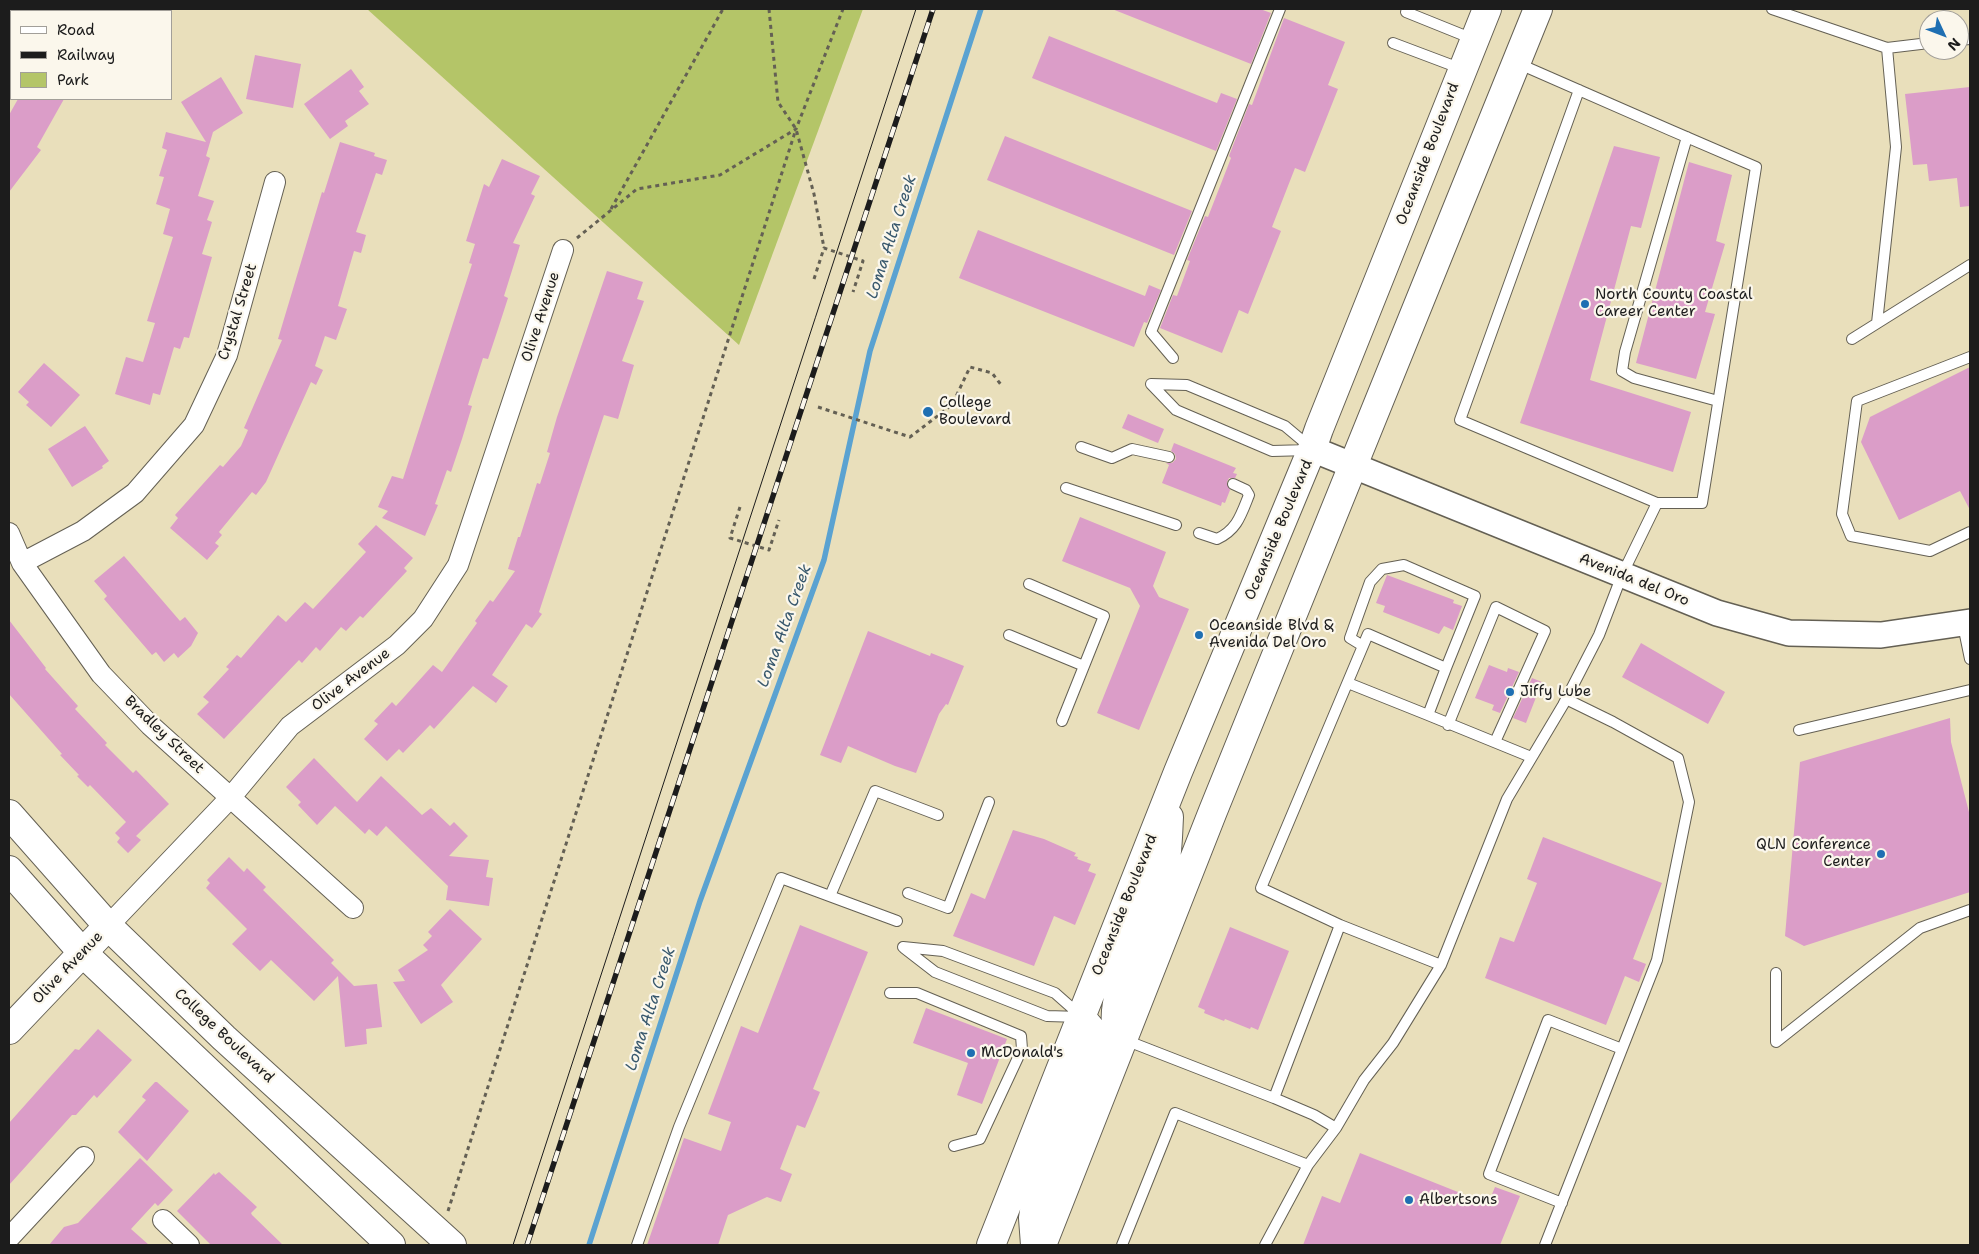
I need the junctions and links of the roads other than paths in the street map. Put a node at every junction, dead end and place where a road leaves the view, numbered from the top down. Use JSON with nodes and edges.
{"nodes":[{"id":1,"x":1280,"y":9,"type":"edge"},
{"id":2,"x":1487,"y":9,"type":"edge"},
{"id":3,"x":1538,"y":9,"type":"edge"},
{"id":4,"x":1772,"y":9,"type":"edge"},
{"id":5,"x":1406,"y":12,"type":"dead end"},
{"id":6,"x":1474,"y":39,"type":"junction"},
{"id":7,"x":1393,"y":43,"type":"dead end"},
{"id":8,"x":1919,"y":45,"type":"edge"},
{"id":9,"x":1886,"y":48,"type":"junction"},
{"id":10,"x":1516,"y":63,"type":"junction"},
{"id":11,"x":1462,"y":69,"type":"junction"},
{"id":12,"x":1579,"y":90,"type":"junction"},
{"id":13,"x":1687,"y":137,"type":"junction"},
{"id":14,"x":276,"y":182,"type":"dead end"},
{"id":15,"x":563,"y":250,"type":"road end"},
{"id":16,"x":1970,"y":265,"type":"edge"},
{"id":17,"x":1876,"y":323,"type":"junction"},
{"id":18,"x":1852,"y":339,"type":"dead end"},
{"id":19,"x":1970,"y":357,"type":"edge"},
{"id":20,"x":1172,"y":358,"type":"dead end"},
{"id":21,"x":1718,"y":401,"type":"junction"},
{"id":22,"x":1081,"y":447,"type":"dead end"},
{"id":23,"x":1312,"y":449,"type":"junction"},
{"id":24,"x":1168,"y":457,"type":"dead end"},
{"id":25,"x":1354,"y":466,"type":"junction"},
{"id":26,"x":1233,"y":484,"type":"dead end"},
{"id":27,"x":1066,"y":488,"type":"dead end"},
{"id":28,"x":1657,"y":503,"type":"junction"},
{"id":29,"x":1177,"y":525,"type":"dead end"},
{"id":30,"x":1199,"y":532,"type":"dead end"},
{"id":31,"x":1970,"y":532,"type":"edge"},
{"id":32,"x":9,"y":533,"type":"edge"},
{"id":33,"x":22,"y":563,"type":"junction"},
{"id":34,"x":1622,"y":575,"type":"junction"},
{"id":35,"x":1029,"y":584,"type":"dead end"},
{"id":36,"x":1966,"y":623,"type":"edge"},
{"id":37,"x":1009,"y":635,"type":"dead end"},
{"id":38,"x":1363,"y":646,"type":"junction"},
{"id":39,"x":1970,"y":659,"type":"edge"},
{"id":40,"x":1084,"y":666,"type":"junction"},
{"id":41,"x":1446,"y":668,"type":"junction"},
{"id":42,"x":1348,"y":683,"type":"junction"},
{"id":43,"x":1970,"y":690,"type":"edge"},
{"id":44,"x":1566,"y":699,"type":"junction"},
{"id":45,"x":1428,"y":715,"type":"junction"},
{"id":46,"x":1062,"y":721,"type":"dead end"},
{"id":47,"x":1448,"y":725,"type":"junction"},
{"id":48,"x":1799,"y":730,"type":"dead end"},
{"id":49,"x":1495,"y":742,"type":"junction"},
{"id":50,"x":1531,"y":756,"type":"junction"},
{"id":51,"x":1172,"y":788,"type":"junction"},
{"id":52,"x":231,"y":797,"type":"junction"},
{"id":53,"x":989,"y":802,"type":"dead end"},
{"id":54,"x":9,"y":814,"type":"edge"},
{"id":55,"x":938,"y":815,"type":"dead end"},
{"id":56,"x":9,"y":870,"type":"edge"},
{"id":57,"x":908,"y":893,"type":"dead end"},
{"id":58,"x":830,"y":896,"type":"junction"},
{"id":59,"x":353,"y":908,"type":"dead end"},
{"id":60,"x":1970,"y":910,"type":"edge"},
{"id":61,"x":897,"y":921,"type":"dead end"},
{"id":62,"x":1340,"y":925,"type":"junction"},
{"id":63,"x":108,"y":926,"type":"junction"},
{"id":64,"x":82,"y":952,"type":"junction"},
{"id":65,"x":1440,"y":965,"type":"junction"},
{"id":66,"x":1776,"y":973,"type":"dead end"},
{"id":67,"x":890,"y":993,"type":"dead end"},
{"id":68,"x":1081,"y":1017,"type":"junction"},
{"id":69,"x":9,"y":1030,"type":"edge"},
{"id":70,"x":1124,"y":1040,"type":"junction"},
{"id":71,"x":1622,"y":1049,"type":"junction"},
{"id":72,"x":1274,"y":1098,"type":"junction"},
{"id":73,"x":1336,"y":1128,"type":"junction"},
{"id":74,"x":954,"y":1146,"type":"dead end"},
{"id":75,"x":84,"y":1157,"type":"dead end"},
{"id":76,"x":1308,"y":1166,"type":"junction"},
{"id":77,"x":1562,"y":1203,"type":"junction"},
{"id":78,"x":164,"y":1220,"type":"dead end"},
{"id":79,"x":9,"y":1238,"type":"edge"},
{"id":80,"x":446,"y":1240,"type":"edge"},
{"id":81,"x":188,"y":1245,"type":"edge"},
{"id":82,"x":391,"y":1245,"type":"edge"},
{"id":83,"x":637,"y":1245,"type":"edge"},
{"id":84,"x":991,"y":1245,"type":"edge"},
{"id":85,"x":1035,"y":1245,"type":"edge"},
{"id":86,"x":1042,"y":1245,"type":"edge"},
{"id":87,"x":1122,"y":1245,"type":"edge"},
{"id":88,"x":1264,"y":1245,"type":"edge"},
{"id":89,"x":1545,"y":1245,"type":"edge"}],
"edges":[{"from":1,"to":20,"type":"lane"},
{"from":2,"to":6,"type":"main road","name":"Oceanside Boulevard"},
{"from":3,"to":10,"type":"main road"},
{"from":4,"to":9,"type":"lane"},
{"from":5,"to":6,"type":"lane"},
{"from":6,"to":11,"type":"main road","name":"Oceanside Boulevard"},
{"from":7,"to":11,"type":"lane"},
{"from":8,"to":9,"type":"lane"},
{"from":9,"to":17,"type":"lane"},
{"from":10,"to":12,"type":"lane"},
{"from":10,"to":25,"type":"main road"},
{"from":11,"to":23,"type":"main road","name":"Oceanside Boulevard"},
{"from":12,"to":13,"type":"lane"},
{"from":12,"to":28,"type":"lane"},
{"from":13,"to":21,"type":"lane"},
{"from":13,"to":21,"type":"lane"},
{"from":14,"to":33,"type":"street","name":"Crystal Street"},
{"from":15,"to":52,"type":"street","name":"Olive Avenue"},
{"from":16,"to":17,"type":"lane"},
{"from":17,"to":18,"type":"lane"},
{"from":19,"to":31,"type":"lane"},
{"from":21,"to":28,"type":"lane"},
{"from":22,"to":24,"type":"lane"},
{"from":23,"to":23,"type":"lane"},
{"from":23,"to":25,"type":"street","name":"Avenida del Oro"},
{"from":23,"to":51,"type":"main road","name":"Oceanside Boulevard"},
{"from":25,"to":34,"type":"street","name":"Avenida del Oro"},
{"from":25,"to":70,"type":"main road"},
{"from":26,"to":30,"type":"lane"},
{"from":27,"to":29,"type":"lane"},
{"from":28,"to":34,"type":"lane"},
{"from":32,"to":33,"type":"street","name":"Bradley Street"},
{"from":33,"to":52,"type":"street","name":"Bradley Street"},
{"from":34,"to":36,"type":"street","name":"Avenida del Oro"},
{"from":34,"to":44,"type":"lane"},
{"from":35,"to":40,"type":"lane"},
{"from":36,"to":39,"type":"lane"},
{"from":37,"to":40,"type":"lane"},
{"from":38,"to":41,"type":"lane"},
{"from":38,"to":41,"type":"lane"},
{"from":38,"to":42,"type":"lane"},
{"from":40,"to":46,"type":"lane"},
{"from":41,"to":45,"type":"lane"},
{"from":42,"to":45,"type":"lane"},
{"from":42,"to":62,"type":"lane"},
{"from":43,"to":48,"type":"lane"},
{"from":44,"to":50,"type":"lane"},
{"from":44,"to":71,"type":"lane"},
{"from":45,"to":47,"type":"lane"},
{"from":47,"to":49,"type":"lane"},
{"from":47,"to":49,"type":"lane"},
{"from":49,"to":50,"type":"lane"},
{"from":50,"to":65,"type":"lane"},
{"from":51,"to":68,"type":"main road","name":"Oceanside Boulevard"},
{"from":51,"to":70,"type":"main road"},
{"from":52,"to":59,"type":"street","name":"Bradley Street"},
{"from":52,"to":63,"type":"street","name":"Olive Avenue"},
{"from":53,"to":57,"type":"lane"},
{"from":54,"to":63,"type":"main road","name":"College Boulevard"},
{"from":55,"to":58,"type":"lane"},
{"from":56,"to":64,"type":"main road"},
{"from":58,"to":61,"type":"lane"},
{"from":58,"to":83,"type":"lane"},
{"from":60,"to":66,"type":"lane"},
{"from":62,"to":65,"type":"lane"},
{"from":62,"to":72,"type":"lane"},
{"from":63,"to":64,"type":"main road","name":"Olive Avenue"},
{"from":63,"to":80,"type":"main road","name":"College Boulevard"},
{"from":64,"to":69,"type":"main road","name":"Olive Avenue"},
{"from":64,"to":82,"type":"main road"},
{"from":65,"to":73,"type":"lane"},
{"from":67,"to":74,"type":"lane"},
{"from":68,"to":68,"type":"lane"},
{"from":68,"to":84,"type":"main road","name":"Oceanside Boulevard"},
{"from":68,"to":85,"type":"main road"},
{"from":70,"to":72,"type":"lane"},
{"from":70,"to":86,"type":"main road"},
{"from":71,"to":77,"type":"lane"},
{"from":71,"to":77,"type":"lane"},
{"from":72,"to":73,"type":"lane"},
{"from":73,"to":76,"type":"lane"},
{"from":75,"to":79,"type":"street"},
{"from":76,"to":87,"type":"lane"},
{"from":76,"to":88,"type":"lane"},
{"from":77,"to":89,"type":"lane"},
{"from":78,"to":81,"type":"street"}]}
